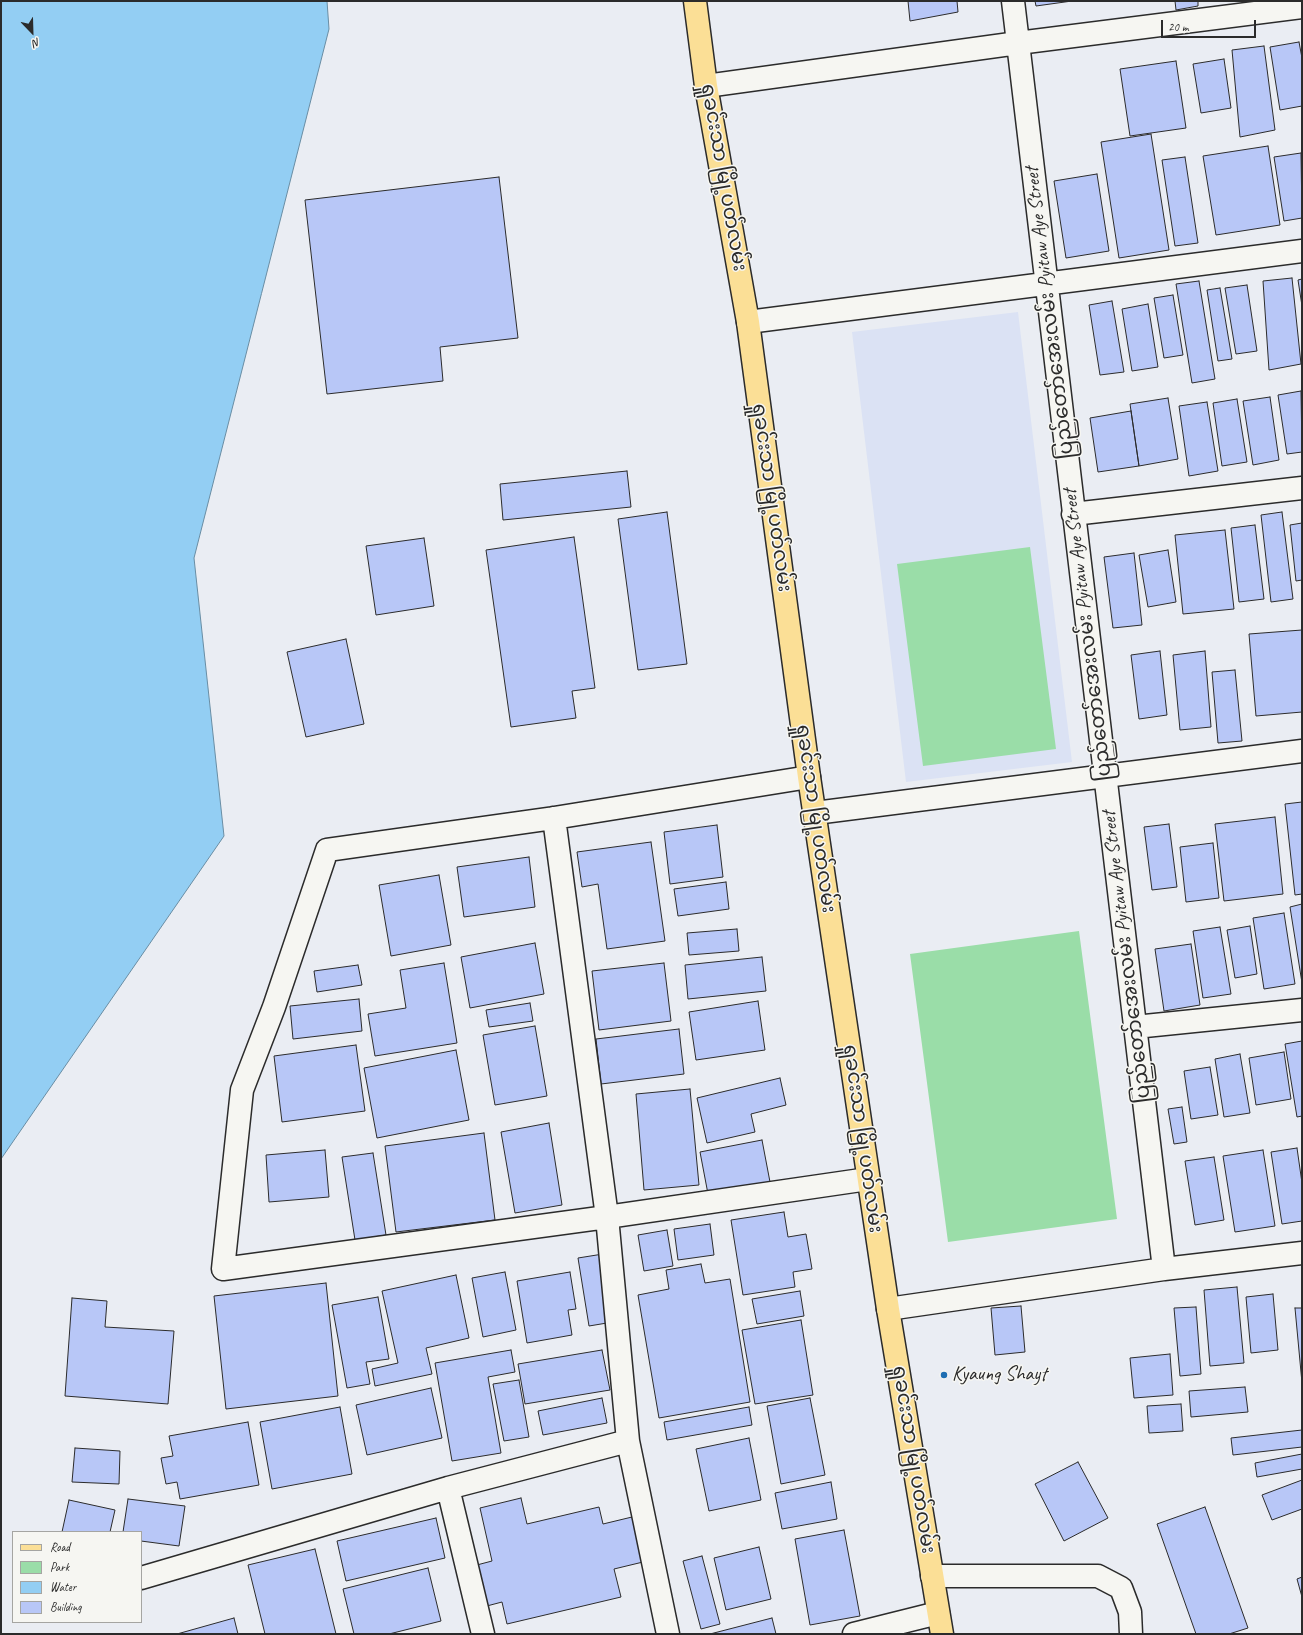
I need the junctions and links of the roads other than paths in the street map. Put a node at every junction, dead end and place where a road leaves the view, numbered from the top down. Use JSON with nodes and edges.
{"nodes":[{"id":1,"x":695,"y":1,"type":"edge"},
{"id":2,"x":1013,"y":1,"type":"edge"},
{"id":3,"x":1302,"y":8,"type":"edge"},
{"id":4,"x":1018,"y":43,"type":"junction"},
{"id":5,"x":706,"y":86,"type":"junction"},
{"id":6,"x":1302,"y":251,"type":"edge"},
{"id":7,"x":1047,"y":284,"type":"junction"},
{"id":8,"x":748,"y":322,"type":"junction"},
{"id":9,"x":1302,"y":488,"type":"edge"},
{"id":10,"x":1073,"y":514,"type":"junction"},
{"id":11,"x":1302,"y":751,"type":"edge"},
{"id":12,"x":1105,"y":775,"type":"junction"},
{"id":13,"x":809,"y":777,"type":"junction"},
{"id":14,"x":815,"y":813,"type":"junction"},
{"id":15,"x":554,"y":818,"type":"junction"},
{"id":16,"x":1302,"y":1010,"type":"edge"},
{"id":17,"x":1135,"y":1028,"type":"junction"},
{"id":18,"x":868,"y":1179,"type":"junction"},
{"id":19,"x":607,"y":1217,"type":"junction"},
{"id":20,"x":1302,"y":1253,"type":"edge"},
{"id":21,"x":1164,"y":1269,"type":"junction"},
{"id":22,"x":888,"y":1309,"type":"junction"},
{"id":23,"x":628,"y":1441,"type":"junction"},
{"id":24,"x":448,"y":1488,"type":"junction"},
{"id":25,"x":932,"y":1576,"type":"junction"},
{"id":26,"x":142,"y":1578,"type":"edge"},
{"id":27,"x":938,"y":1613,"type":"junction"},
{"id":28,"x":483,"y":1634,"type":"edge"},
{"id":29,"x":668,"y":1634,"type":"edge"},
{"id":30,"x":854,"y":1634,"type":"edge"},
{"id":31,"x":942,"y":1634,"type":"edge"},
{"id":32,"x":1131,"y":1634,"type":"edge"}],
"edges":[{"from":1,"to":5,"type":"main road","name":"ရှုခင်းသာ မြို့ပတ်လမ်း"},
{"from":2,"to":4,"type":"street","name":"ပြည်တော်အေးလမ်း Pyitaw Aye Street"},
{"from":3,"to":4,"type":"street"},
{"from":4,"to":5,"type":"street"},
{"from":4,"to":7,"type":"street","name":"ပြည်တော်အေးလမ်း Pyitaw Aye Street"},
{"from":5,"to":8,"type":"main road","name":"ရှုခင်းသာ မြို့ပတ်လမ်း"},
{"from":6,"to":7,"type":"street"},
{"from":7,"to":8,"type":"street"},
{"from":7,"to":10,"type":"street","name":"ပြည်တော်အေးလမ်း Pyitaw Aye Street"},
{"from":8,"to":13,"type":"main road","name":"ရှုခင်းသာ မြို့ပတ်လမ်း"},
{"from":9,"to":10,"type":"street"},
{"from":10,"to":12,"type":"street","name":"ပြည်တော်အေးလမ်း Pyitaw Aye Street"},
{"from":11,"to":12,"type":"street"},
{"from":12,"to":14,"type":"street"},
{"from":12,"to":17,"type":"street","name":"ပြည်တော်အေးလမ်း Pyitaw Aye Street"},
{"from":13,"to":14,"type":"main road","name":"ရှုခင်းသာ မြို့ပတ်လမ်း"},
{"from":13,"to":15,"type":"street"},
{"from":14,"to":18,"type":"main road","name":"ရှုခင်းသာ မြို့ပတ်လမ်း"},
{"from":15,"to":19,"type":"street"},
{"from":15,"to":19,"type":"street"},
{"from":16,"to":17,"type":"street"},
{"from":17,"to":21,"type":"street","name":"ပြည်တော်အေးလမ်း Pyitaw Aye Street"},
{"from":18,"to":19,"type":"street"},
{"from":18,"to":22,"type":"main road","name":"ရှုခင်းသာ မြို့ပတ်လမ်း"},
{"from":19,"to":23,"type":"street"},
{"from":20,"to":21,"type":"street"},
{"from":21,"to":22,"type":"street"},
{"from":22,"to":25,"type":"main road","name":"ရှုခင်းသာ မြို့ပတ်လမ်း"},
{"from":23,"to":24,"type":"street"},
{"from":23,"to":29,"type":"street"},
{"from":24,"to":26,"type":"street"},
{"from":24,"to":28,"type":"street"},
{"from":25,"to":27,"type":"main road","name":"ရှုခင်းသာ မြို့ပတ်လမ်း"},
{"from":25,"to":32,"type":"street"},
{"from":27,"to":30,"type":"street"},
{"from":27,"to":31,"type":"main road","name":"ရှုခင်းသာ မြို့ပတ်လမ်း"}]}
